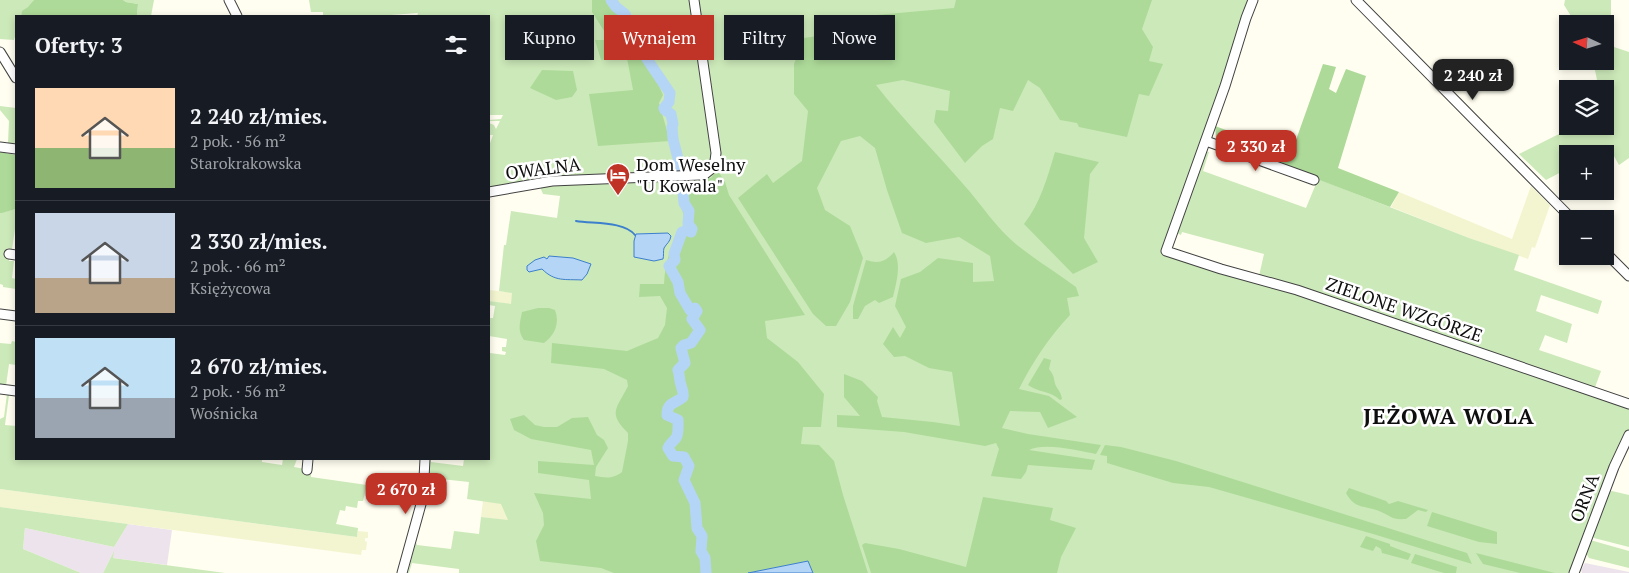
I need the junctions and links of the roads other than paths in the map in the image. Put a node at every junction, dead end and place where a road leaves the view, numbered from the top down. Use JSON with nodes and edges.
{"nodes":[{"id":1,"x":229,"y":0,"type":"edge"},
{"id":2,"x":694,"y":0,"type":"edge"},
{"id":3,"x":1253,"y":0,"type":"edge"},
{"id":4,"x":1356,"y":0,"type":"edge"},
{"id":5,"x":236,"y":15,"type":"edge"},
{"id":6,"x":0,"y":52,"type":"edge"},
{"id":7,"x":15,"y":76,"type":"edge"},
{"id":8,"x":1206,"y":141,"type":"junction"},
{"id":9,"x":0,"y":147,"type":"edge"},
{"id":10,"x":15,"y":149,"type":"edge"},
{"id":11,"x":1314,"y":180,"type":"dead end"},
{"id":12,"x":490,"y":192,"type":"edge"},
{"id":13,"x":1563,"y":210,"type":"edge"},
{"id":14,"x":1614,"y":261,"type":"edge"},
{"id":15,"x":1629,"y":276,"type":"edge"},
{"id":16,"x":0,"y":314,"type":"edge"},
{"id":17,"x":15,"y":316,"type":"edge"},
{"id":18,"x":0,"y":389,"type":"edge"},
{"id":19,"x":15,"y":391,"type":"edge"},
{"id":20,"x":1629,"y":404,"type":"edge"},
{"id":21,"x":1629,"y":435,"type":"edge"},
{"id":22,"x":308,"y":460,"type":"edge"},
{"id":23,"x":425,"y":460,"type":"edge"},
{"id":24,"x":307,"y":470,"type":"dead end"},
{"id":25,"x":402,"y":573,"type":"edge"},
{"id":26,"x":1574,"y":573,"type":"edge"}],
"edges":[{"from":1,"to":5,"type":"street"},
{"from":2,"to":12,"type":"street","name":"OWALNA"},
{"from":3,"to":8,"type":"street"},
{"from":4,"to":13,"type":"street"},
{"from":6,"to":7,"type":"street"},
{"from":8,"to":11,"type":"street"},
{"from":8,"to":20,"type":"street","name":"ZIELONE WZGÓRZE"},
{"from":9,"to":10,"type":"street"},
{"from":14,"to":15,"type":"street"},
{"from":16,"to":17,"type":"street"},
{"from":18,"to":19,"type":"street"},
{"from":21,"to":26,"type":"street","name":"ORNA"},
{"from":22,"to":24,"type":"street"},
{"from":23,"to":25,"type":"street"}]}
